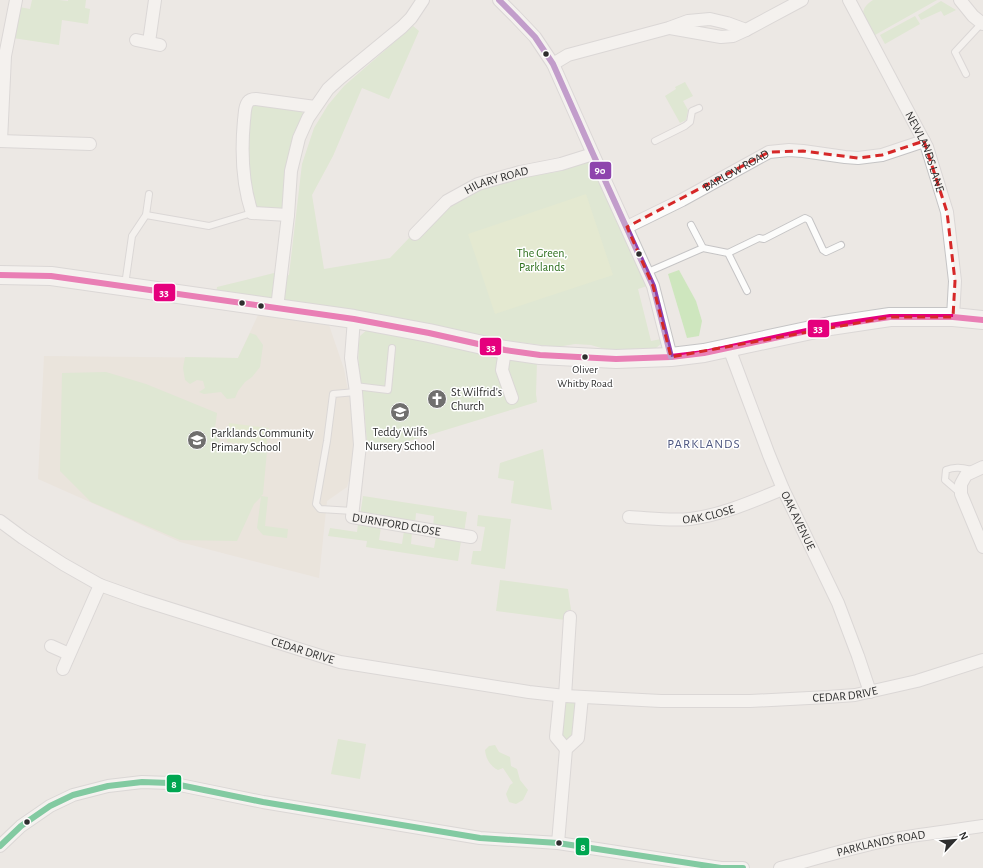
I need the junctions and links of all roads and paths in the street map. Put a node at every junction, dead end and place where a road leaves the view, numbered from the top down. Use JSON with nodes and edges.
{"nodes":[{"id":1,"x":16,"y":0,"type":"edge"},
{"id":2,"x":155,"y":0,"type":"edge"},
{"id":3,"x":423,"y":0,"type":"edge"},
{"id":4,"x":499,"y":0,"type":"edge"},
{"id":5,"x":802,"y":0,"type":"edge"},
{"id":6,"x":960,"y":0,"type":"edge"},
{"id":7,"x":852,"y":1,"type":"edge"},
{"id":8,"x":983,"y":24,"type":"edge"},
{"id":9,"x":669,"y":28,"type":"junction"},
{"id":10,"x":746,"y":30,"type":"junction"},
{"id":11,"x":136,"y":40,"type":"dead end"},
{"id":12,"x":554,"y":64,"type":"junction"},
{"id":13,"x":966,"y":74,"type":"dead end"},
{"id":14,"x":315,"y":107,"type":"junction"},
{"id":15,"x":699,"y":108,"type":"dead end"},
{"id":16,"x":0,"y":141,"type":"edge"},
{"id":17,"x":655,"y":141,"type":"dead end"},
{"id":18,"x":924,"y":141,"type":"junction"},
{"id":19,"x":90,"y":144,"type":"dead end"},
{"id":20,"x":593,"y":154,"type":"junction"},
{"id":21,"x":148,"y":194,"type":"dead end"},
{"id":22,"x":252,"y":213,"type":"junction"},
{"id":23,"x":146,"y":215,"type":"junction"},
{"id":24,"x":288,"y":215,"type":"junction"},
{"id":25,"x":691,"y":225,"type":"dead end"},
{"id":26,"x":626,"y":227,"type":"junction"},
{"id":27,"x":415,"y":234,"type":"dead end"},
{"id":28,"x":841,"y":245,"type":"dead end"},
{"id":29,"x":703,"y":248,"type":"junction"},
{"id":30,"x":728,"y":253,"type":"junction"},
{"id":31,"x":648,"y":272,"type":"junction"},
{"id":32,"x":0,"y":275,"type":"edge"},
{"id":33,"x":125,"y":287,"type":"junction"},
{"id":34,"x":747,"y":291,"type":"dead end"},
{"id":35,"x":277,"y":308,"type":"junction"},
{"id":36,"x":953,"y":317,"type":"junction"},
{"id":37,"x":354,"y":319,"type":"junction"},
{"id":38,"x":983,"y":320,"type":"edge"},
{"id":39,"x":392,"y":348,"type":"dead end"},
{"id":40,"x":729,"y":348,"type":"junction"},
{"id":41,"x":505,"y":350,"type":"junction"},
{"id":42,"x":671,"y":357,"type":"junction"},
{"id":43,"x":356,"y":389,"type":"junction"},
{"id":44,"x":512,"y":398,"type":"dead end"},
{"id":45,"x":979,"y":469,"type":"edge"},
{"id":46,"x":783,"y":489,"type":"junction"},
{"id":47,"x":961,"y":494,"type":"junction"},
{"id":48,"x":353,"y":511,"type":"junction"},
{"id":49,"x":629,"y":518,"type":"dead end"},
{"id":50,"x":0,"y":521,"type":"edge"},
{"id":51,"x":471,"y":537,"type":"dead end"},
{"id":52,"x":983,"y":547,"type":"edge"},
{"id":53,"x":100,"y":585,"type":"junction"},
{"id":54,"x":570,"y":617,"type":"dead end"},
{"id":55,"x":51,"y":646,"type":"dead end"},
{"id":56,"x":69,"y":654,"type":"junction"},
{"id":57,"x":983,"y":660,"type":"edge"},
{"id":58,"x":63,"y":669,"type":"dead end"},
{"id":59,"x":870,"y":692,"type":"junction"},
{"id":60,"x":562,"y":696,"type":"junction"},
{"id":61,"x":582,"y":697,"type":"junction"},
{"id":62,"x":566,"y":749,"type":"junction"},
{"id":63,"x":983,"y":826,"type":"edge"},
{"id":64,"x":558,"y":843,"type":"junction"},
{"id":65,"x":0,"y":846,"type":"edge"},
{"id":66,"x":811,"y":864,"type":"edge"},
{"id":67,"x":742,"y":868,"type":"edge"},
{"id":68,"x":780,"y":868,"type":"edge"}],
"edges":[{"from":1,"to":16,"type":"street"},
{"from":2,"to":11,"type":"street"},
{"from":3,"to":14,"type":"street"},
{"from":4,"to":12,"type":"street"},
{"from":5,"to":10,"type":"street"},
{"from":6,"to":8,"type":"street"},
{"from":7,"to":18,"type":"street","name":"NEWLANDS LANE"},
{"from":8,"to":13,"type":"lane"},
{"from":9,"to":10,"type":"street"},
{"from":9,"to":10,"type":"street"},
{"from":9,"to":12,"type":"street"},
{"from":12,"to":20,"type":"street"},
{"from":14,"to":22,"type":"street"},
{"from":14,"to":24,"type":"street"},
{"from":15,"to":17,"type":"lane"},
{"from":16,"to":19,"type":"street"},
{"from":18,"to":26,"type":"street","name":"BARLOW ROAD"},
{"from":18,"to":36,"type":"street","name":"NEWLANDS LANE"},
{"from":20,"to":26,"type":"street"},
{"from":20,"to":27,"type":"street","name":"HILARY ROAD"},
{"from":21,"to":23,"type":"lane"},
{"from":22,"to":23,"type":"lane"},
{"from":22,"to":24,"type":"street"},
{"from":23,"to":33,"type":"lane"},
{"from":24,"to":35,"type":"street"},
{"from":25,"to":29,"type":"lane"},
{"from":26,"to":31,"type":"street"},
{"from":28,"to":30,"type":"lane"},
{"from":29,"to":30,"type":"lane"},
{"from":29,"to":31,"type":"lane"},
{"from":30,"to":34,"type":"lane"},
{"from":31,"to":42,"type":"street"},
{"from":32,"to":33,"type":"street"},
{"from":33,"to":35,"type":"street"},
{"from":35,"to":37,"type":"street"},
{"from":36,"to":38,"type":"street"},
{"from":36,"to":40,"type":"street"},
{"from":37,"to":41,"type":"street"},
{"from":37,"to":43,"type":"street","name":"DURNFORD CLOSE"},
{"from":39,"to":43,"type":"lane"},
{"from":40,"to":42,"type":"street"},
{"from":40,"to":46,"type":"street","name":"OAK AVENUE"},
{"from":41,"to":42,"type":"street"},
{"from":41,"to":44,"type":"street"},
{"from":43,"to":48,"type":"street","name":"DURNFORD CLOSE"},
{"from":43,"to":48,"type":"lane"},
{"from":45,"to":47,"type":"street"},
{"from":45,"to":47,"type":"lane"},
{"from":46,"to":49,"type":"street","name":"OAK CLOSE"},
{"from":46,"to":59,"type":"street","name":"OAK AVENUE"},
{"from":47,"to":52,"type":"street"},
{"from":48,"to":51,"type":"street","name":"DURNFORD CLOSE"},
{"from":50,"to":53,"type":"street","name":"CEDAR DRIVE"},
{"from":53,"to":56,"type":"street"},
{"from":53,"to":60,"type":"street","name":"CEDAR DRIVE"},
{"from":54,"to":60,"type":"street"},
{"from":55,"to":56,"type":"street"},
{"from":56,"to":58,"type":"street"},
{"from":57,"to":59,"type":"street","name":"CEDAR DRIVE"},
{"from":59,"to":61,"type":"street","name":"CEDAR DRIVE"},
{"from":60,"to":61,"type":"street","name":"CEDAR DRIVE"},
{"from":60,"to":62,"type":"street"},
{"from":61,"to":62,"type":"street"},
{"from":62,"to":64,"type":"street"},
{"from":63,"to":66,"type":"street","name":"PARKLANDS ROAD"},
{"from":64,"to":65,"type":"street"},
{"from":64,"to":67,"type":"street"},
{"from":66,"to":68,"type":"street","name":"PARKLANDS ROAD"}]}
